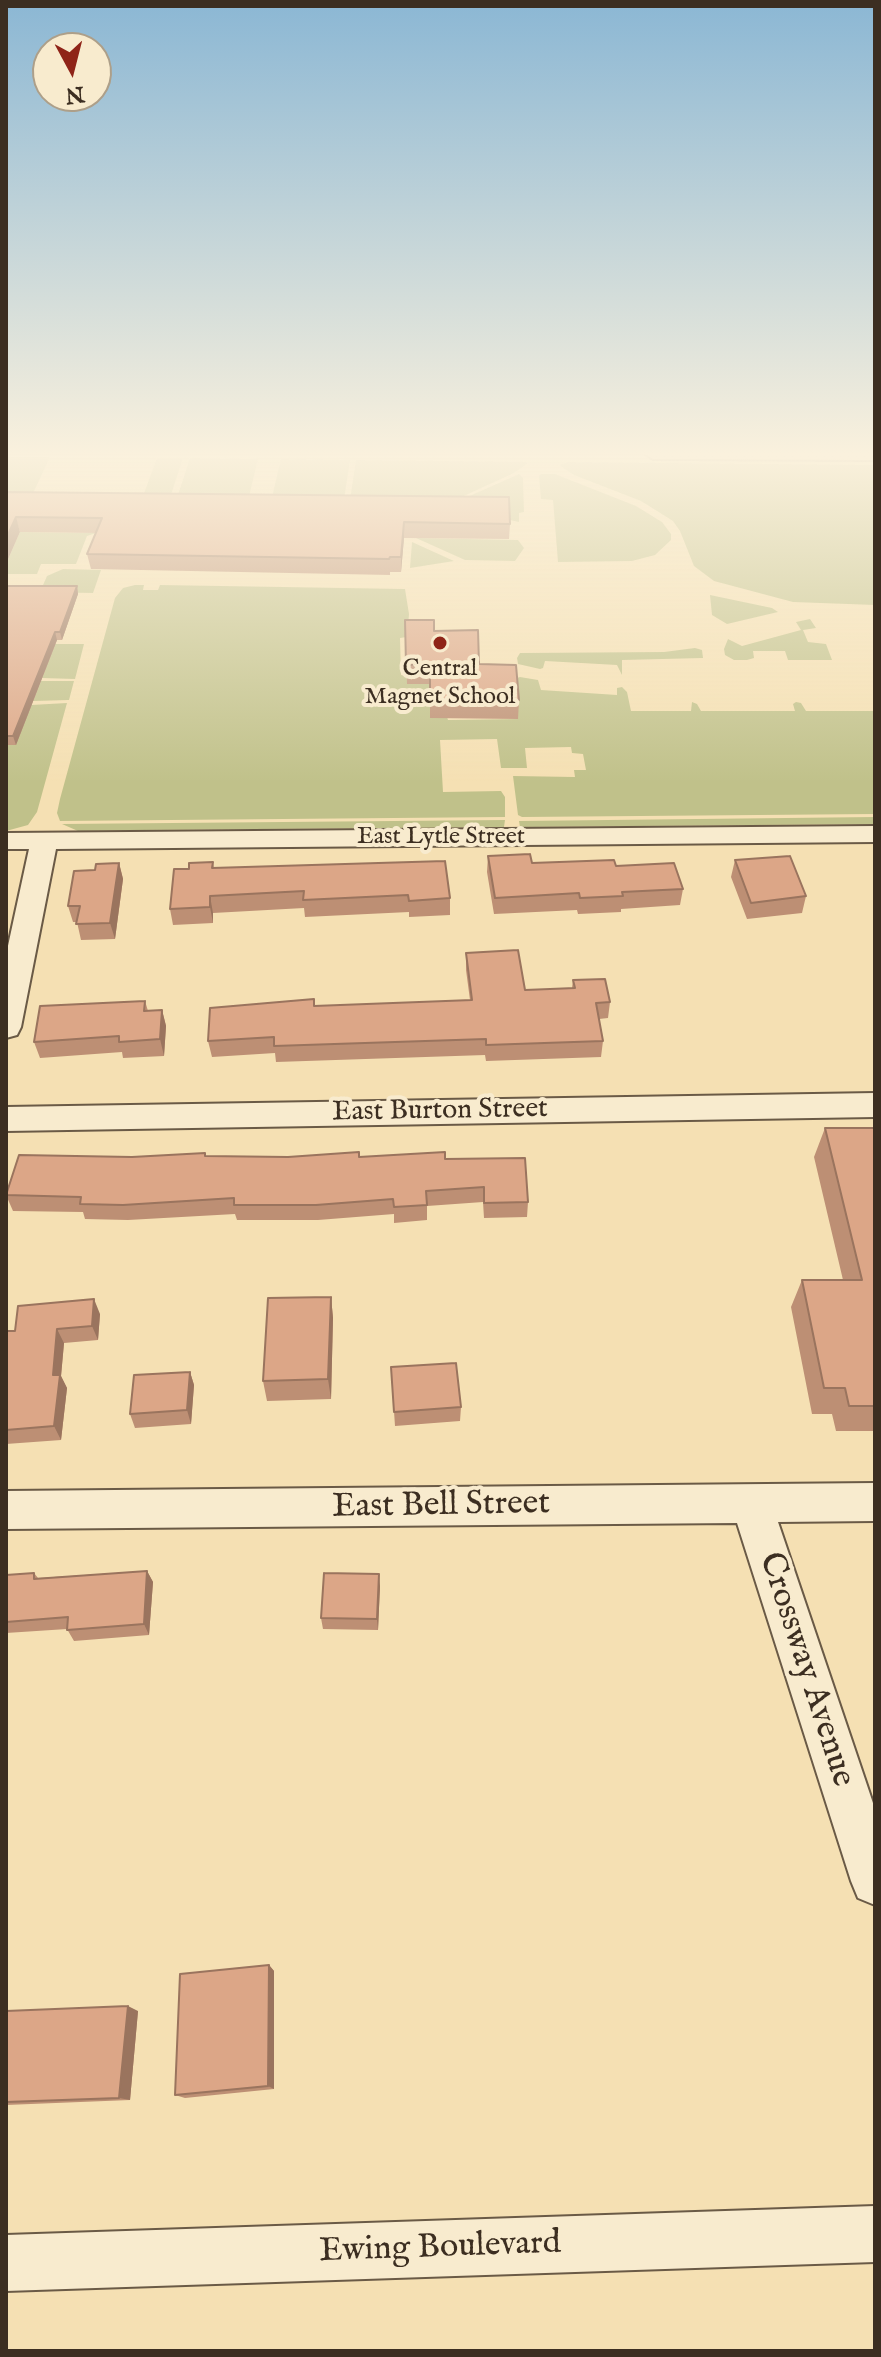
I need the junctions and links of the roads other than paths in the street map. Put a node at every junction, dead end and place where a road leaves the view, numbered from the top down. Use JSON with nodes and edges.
{"nodes":[{"id":1,"x":875,"y":834,"type":"edge"},
{"id":2,"x":6,"y":841,"type":"edge"},
{"id":3,"x":44,"y":841,"type":"junction"},
{"id":4,"x":6,"y":1027,"type":"edge"},
{"id":5,"x":875,"y":1105,"type":"edge"},
{"id":6,"x":6,"y":1119,"type":"edge"},
{"id":7,"x":875,"y":1502,"type":"edge"},
{"id":8,"x":751,"y":1504,"type":"junction"},
{"id":9,"x":6,"y":1510,"type":"edge"},
{"id":10,"x":875,"y":1881,"type":"edge"},
{"id":11,"x":875,"y":2234,"type":"edge"},
{"id":12,"x":6,"y":2263,"type":"edge"}],
"edges":[{"from":1,"to":3,"type":"street","name":"East Lytle Street"},
{"from":2,"to":3,"type":"street","name":"East Lytle Street"},
{"from":3,"to":4,"type":"street"},
{"from":5,"to":6,"type":"street","name":"East Burton Street"},
{"from":7,"to":8,"type":"street","name":"East Bell Street"},
{"from":8,"to":9,"type":"street","name":"East Bell Street"},
{"from":8,"to":10,"type":"street","name":"Crossway Avenue"},
{"from":11,"to":12,"type":"street","name":"Ewing Boulevard"}]}
